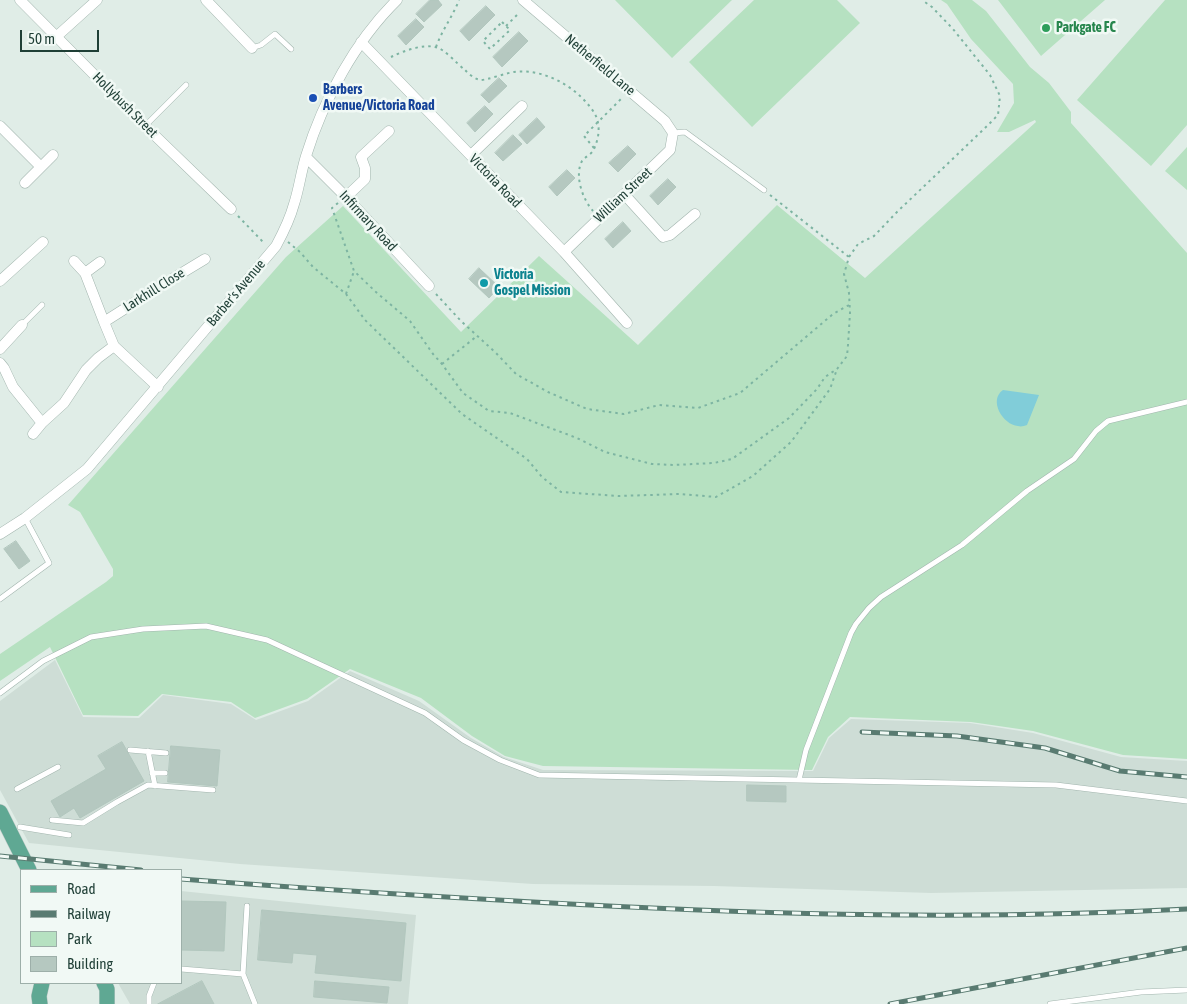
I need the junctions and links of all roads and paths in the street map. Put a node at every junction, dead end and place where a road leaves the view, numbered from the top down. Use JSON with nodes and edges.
{"nodes":[{"id":1,"x":20,"y":0,"type":"edge"},
{"id":2,"x":97,"y":0,"type":"edge"},
{"id":3,"x":206,"y":0,"type":"edge"},
{"id":4,"x":397,"y":0,"type":"edge"},
{"id":5,"x":459,"y":0,"type":"edge"},
{"id":6,"x":523,"y":0,"type":"edge"},
{"id":7,"x":922,"y":0,"type":"edge"},
{"id":8,"x":520,"y":13,"type":"dead end"},
{"id":9,"x":506,"y":26,"type":"junction"},
{"id":10,"x":56,"y":37,"type":"junction"},
{"id":11,"x":361,"y":42,"type":"junction"},
{"id":12,"x":436,"y":47,"type":"dead end"},
{"id":13,"x":252,"y":48,"type":"joint"},
{"id":14,"x":291,"y":49,"type":"dead end"},
{"id":15,"x":186,"y":85,"type":"dead end"},
{"id":16,"x":629,"y":90,"type":"junction"},
{"id":17,"x":522,"y":106,"type":"dead end"},
{"id":18,"x":0,"y":126,"type":"edge"},
{"id":19,"x":145,"y":126,"type":"junction"},
{"id":20,"x":388,"y":131,"type":"dead end"},
{"id":21,"x":673,"y":133,"type":"junction"},
{"id":22,"x":594,"y":148,"type":"dead end"},
{"id":23,"x":53,"y":155,"type":"dead end"},
{"id":24,"x":471,"y":156,"type":"junction"},
{"id":25,"x":306,"y":157,"type":"junction"},
{"id":26,"x":41,"y":167,"type":"junction"},
{"id":27,"x":25,"y":183,"type":"dead end"},
{"id":28,"x":764,"y":190,"type":"joint"},
{"id":29,"x":624,"y":194,"type":"junction"},
{"id":30,"x":346,"y":197,"type":"junction"},
{"id":31,"x":231,"y":209,"type":"joint"},
{"id":32,"x":695,"y":214,"type":"dead end"},
{"id":33,"x":43,"y":242,"type":"dead end"},
{"id":34,"x":278,"y":242,"type":"junction"},
{"id":35,"x":564,"y":252,"type":"junction"},
{"id":36,"x":848,"y":257,"type":"junction"},
{"id":37,"x":205,"y":259,"type":"dead end"},
{"id":38,"x":74,"y":261,"type":"dead end"},
{"id":39,"x":100,"y":262,"type":"dead end"},
{"id":40,"x":354,"y":271,"type":"junction"},
{"id":41,"x":85,"y":273,"type":"junction"},
{"id":42,"x":0,"y":281,"type":"edge"},
{"id":43,"x":429,"y":286,"type":"joint"},
{"id":44,"x":346,"y":294,"type":"junction"},
{"id":45,"x":42,"y":305,"type":"dead end"},
{"id":46,"x":849,"y":305,"type":"junction"},
{"id":47,"x":104,"y":322,"type":"junction"},
{"id":48,"x":626,"y":323,"type":"dead end"},
{"id":49,"x":22,"y":325,"type":"joint"},
{"id":50,"x":477,"y":336,"type":"junction"},
{"id":51,"x":114,"y":346,"type":"junction"},
{"id":52,"x":0,"y":349,"type":"edge"},
{"id":53,"x":0,"y":363,"type":"edge"},
{"id":54,"x":442,"y":364,"type":"junction"},
{"id":55,"x":837,"y":369,"type":"junction"},
{"id":56,"x":158,"y":387,"type":"junction"},
{"id":57,"x":1187,"y":402,"type":"edge"},
{"id":58,"x":42,"y":423,"type":"junction"},
{"id":59,"x":33,"y":434,"type":"dead end"},
{"id":60,"x":25,"y":518,"type":"junction"},
{"id":61,"x":0,"y":534,"type":"edge"},
{"id":62,"x":0,"y":599,"type":"edge"},
{"id":63,"x":0,"y":693,"type":"edge"},
{"id":64,"x":130,"y":750,"type":"dead end"},
{"id":65,"x":148,"y":751,"type":"junction"},
{"id":66,"x":166,"y":753,"type":"dead end"},
{"id":67,"x":58,"y":767,"type":"dead end"},
{"id":68,"x":152,"y":773,"type":"junction"},
{"id":69,"x":165,"y":773,"type":"dead end"},
{"id":70,"x":800,"y":780,"type":"junction"},
{"id":71,"x":155,"y":786,"type":"junction"},
{"id":72,"x":17,"y":789,"type":"dead end"},
{"id":73,"x":213,"y":790,"type":"dead end"},
{"id":74,"x":1187,"y":801,"type":"edge"},
{"id":75,"x":0,"y":812,"type":"edge"},
{"id":76,"x":52,"y":820,"type":"dead end"},
{"id":77,"x":20,"y":827,"type":"dead end"},
{"id":78,"x":69,"y":834,"type":"dead end"},
{"id":79,"x":28,"y":869,"type":"edge"},
{"id":80,"x":247,"y":906,"type":"dead end"},
{"id":81,"x":182,"y":968,"type":"edge"},
{"id":82,"x":243,"y":974,"type":"junction"},
{"id":83,"x":42,"y":984,"type":"edge"},
{"id":84,"x":104,"y":984,"type":"edge"},
{"id":85,"x":154,"y":984,"type":"edge"},
{"id":86,"x":1187,"y":990,"type":"edge"},
{"id":87,"x":40,"y":1004,"type":"edge"},
{"id":88,"x":107,"y":1004,"type":"edge"},
{"id":89,"x":150,"y":1004,"type":"edge"},
{"id":90,"x":254,"y":1004,"type":"edge"},
{"id":91,"x":1050,"y":1004,"type":"edge"}],
"edges":[{"from":1,"to":10,"type":"street","name":"Hollybush Street"},
{"from":2,"to":10,"type":"street"},
{"from":3,"to":13,"type":"street"},
{"from":4,"to":11,"type":"street","name":"Barber's Avenue"},
{"from":5,"to":12,"type":"path"},
{"from":6,"to":16,"type":"street","name":"Netherfield Lane"},
{"from":7,"to":36,"type":"path"},
{"from":8,"to":9,"type":"path"},
{"from":9,"to":9,"type":"path"},
{"from":10,"to":19,"type":"street","name":"Hollybush Street"},
{"from":11,"to":24,"type":"street","name":"Victoria Road"},
{"from":11,"to":25,"type":"street","name":"Barber's Avenue"},
{"from":13,"to":14,"type":"lane"},
{"from":15,"to":19,"type":"lane"},
{"from":16,"to":21,"type":"street","name":"Netherfield Lane"},
{"from":16,"to":22,"type":"path"},
{"from":17,"to":24,"type":"street"},
{"from":18,"to":26,"type":"street"},
{"from":19,"to":31,"type":"street","name":"Hollybush Street"},
{"from":20,"to":30,"type":"street"},
{"from":21,"to":28,"type":"lane"},
{"from":21,"to":29,"type":"street","name":"William Street"},
{"from":23,"to":26,"type":"street"},
{"from":24,"to":35,"type":"street","name":"Victoria Road"},
{"from":25,"to":30,"type":"street","name":"Infirmary Road"},
{"from":25,"to":34,"type":"street","name":"Barber's Avenue"},
{"from":26,"to":27,"type":"street"},
{"from":28,"to":36,"type":"path"},
{"from":29,"to":32,"type":"street"},
{"from":29,"to":35,"type":"street","name":"William Street"},
{"from":30,"to":40,"type":"path"},
{"from":30,"to":43,"type":"street","name":"Infirmary Road"},
{"from":31,"to":34,"type":"path"},
{"from":33,"to":42,"type":"street"},
{"from":34,"to":44,"type":"path"},
{"from":34,"to":56,"type":"street","name":"Barber's Avenue"},
{"from":35,"to":48,"type":"street","name":"Victoria Road"},
{"from":36,"to":46,"type":"path"},
{"from":37,"to":47,"type":"street","name":"Larkhill Close"},
{"from":38,"to":41,"type":"street"},
{"from":39,"to":41,"type":"street"},
{"from":40,"to":44,"type":"path"},
{"from":40,"to":54,"type":"path"},
{"from":41,"to":47,"type":"street"},
{"from":43,"to":50,"type":"path"},
{"from":44,"to":55,"type":"path"},
{"from":45,"to":49,"type":"lane"},
{"from":46,"to":50,"type":"path"},
{"from":46,"to":55,"type":"path"},
{"from":47,"to":51,"type":"street"},
{"from":49,"to":52,"type":"street"},
{"from":50,"to":54,"type":"path"},
{"from":51,"to":56,"type":"street"},
{"from":51,"to":58,"type":"street"},
{"from":53,"to":58,"type":"street"},
{"from":54,"to":55,"type":"path"},
{"from":56,"to":60,"type":"street","name":"Barber's Avenue"},
{"from":57,"to":70,"type":"lane"},
{"from":58,"to":59,"type":"street"},
{"from":60,"to":61,"type":"street","name":"Barber's Avenue"},
{"from":60,"to":62,"type":"lane"},
{"from":63,"to":70,"type":"lane"},
{"from":64,"to":65,"type":"lane"},
{"from":65,"to":66,"type":"lane"},
{"from":65,"to":68,"type":"lane"},
{"from":67,"to":72,"type":"lane"},
{"from":68,"to":69,"type":"lane"},
{"from":68,"to":71,"type":"lane"},
{"from":70,"to":74,"type":"lane"},
{"from":71,"to":73,"type":"lane"},
{"from":71,"to":76,"type":"lane"},
{"from":75,"to":79,"type":"main road"},
{"from":77,"to":78,"type":"lane"},
{"from":80,"to":82,"type":"lane"},
{"from":81,"to":82,"type":"lane"},
{"from":82,"to":90,"type":"lane"},
{"from":83,"to":87,"type":"main road"},
{"from":84,"to":88,"type":"main road"},
{"from":85,"to":89,"type":"lane"},
{"from":86,"to":91,"type":"lane"}]}
